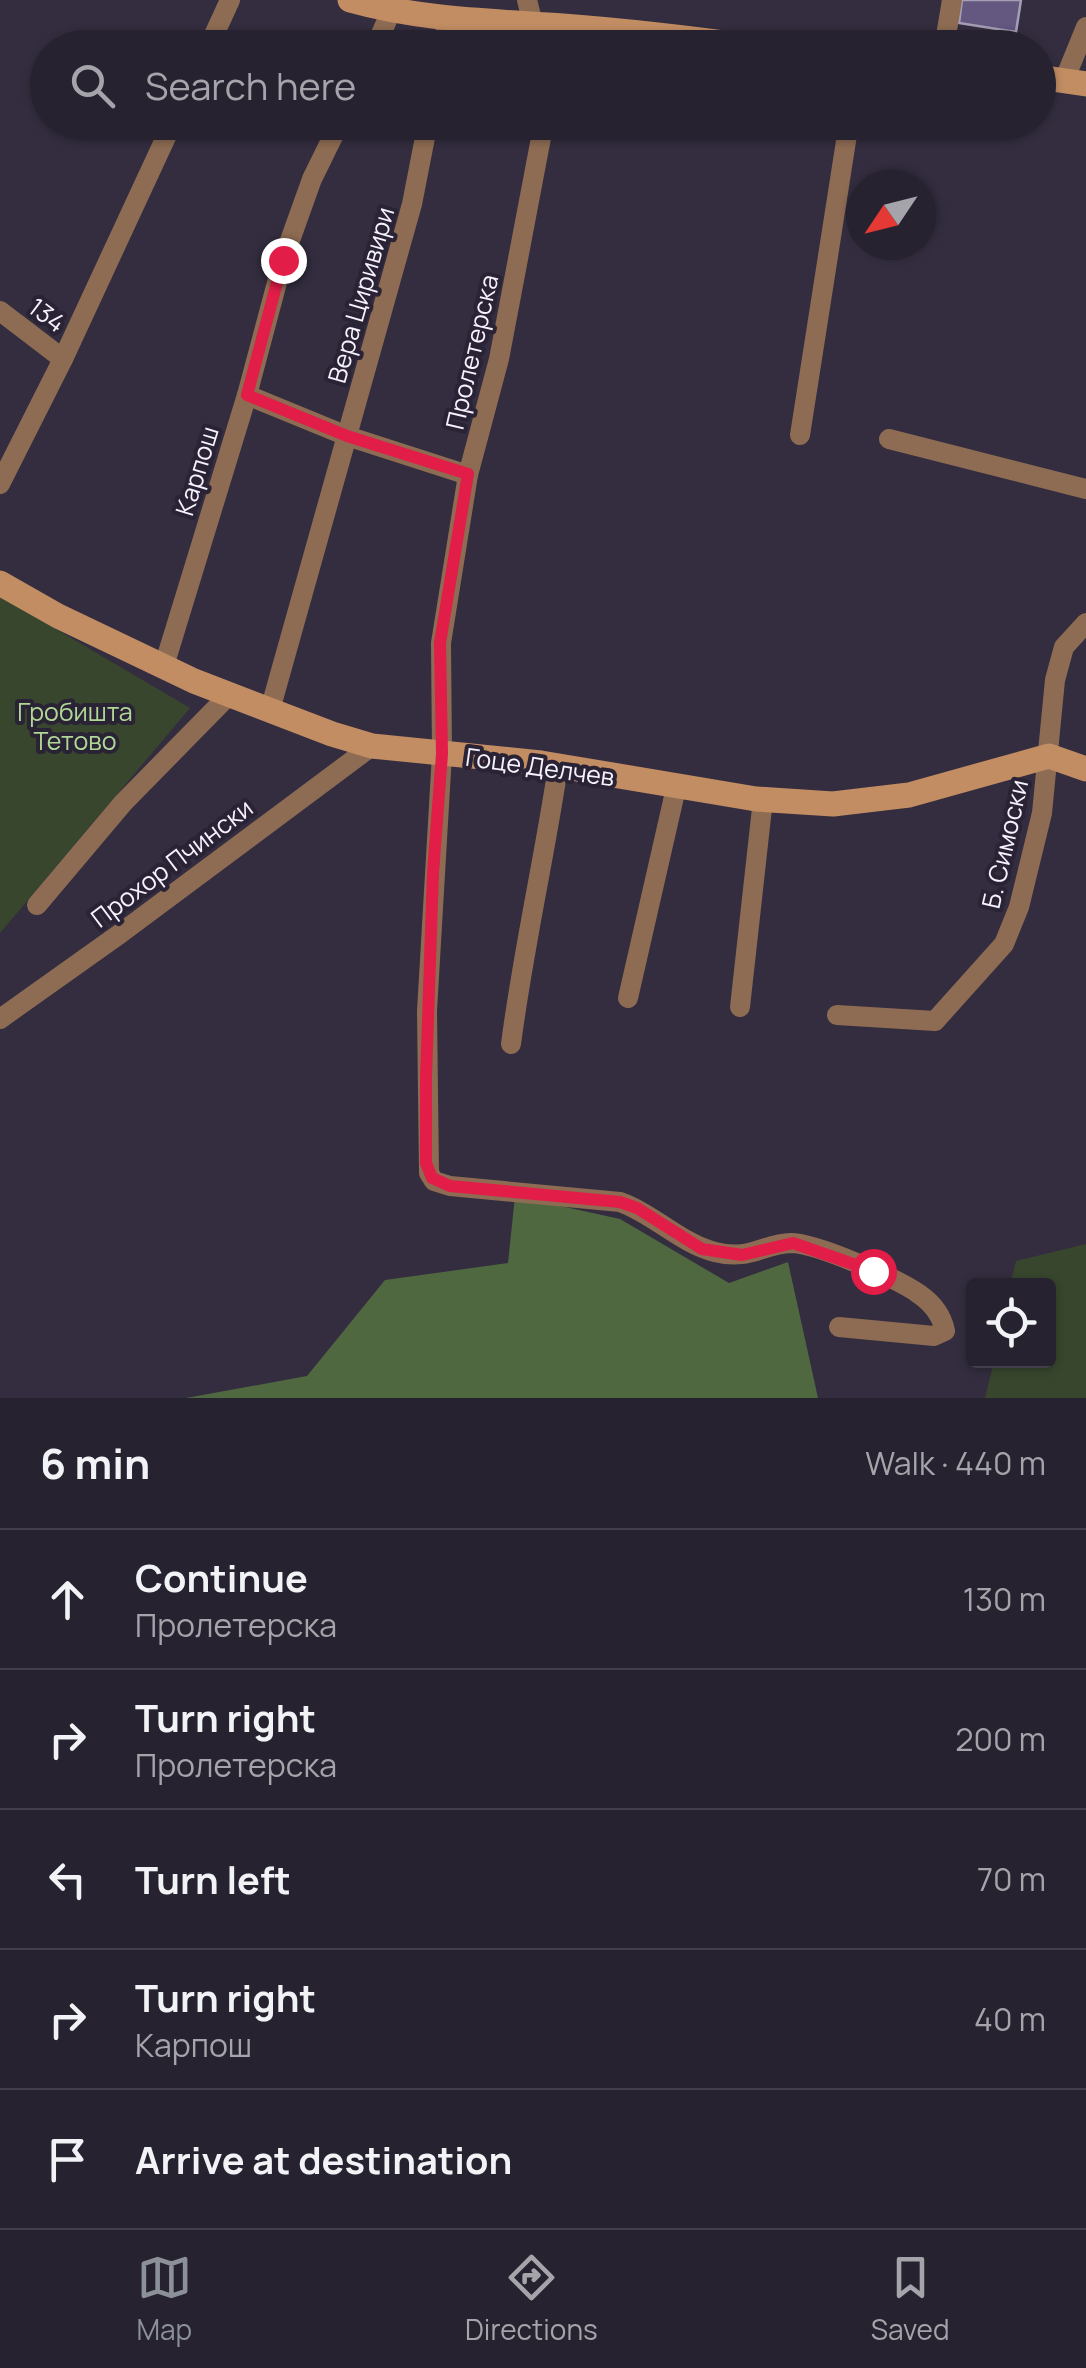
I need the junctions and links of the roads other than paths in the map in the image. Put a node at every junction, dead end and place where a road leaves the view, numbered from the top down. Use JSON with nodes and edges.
{"nodes":[{"id":1,"x":230,"y":0,"type":"edge"},
{"id":2,"x":350,"y":0,"type":"edge"},
{"id":3,"x":952,"y":0,"type":"edge"},
{"id":4,"x":392,"y":12,"type":"junction"},
{"id":5,"x":530,"y":12,"type":"edge"},
{"id":6,"x":448,"y":20,"type":"junction"},
{"id":7,"x":1086,"y":27,"type":"edge"},
{"id":8,"x":216,"y":30,"type":"edge"},
{"id":9,"x":384,"y":30,"type":"edge"},
{"id":10,"x":446,"y":30,"type":"edge"},
{"id":11,"x":552,"y":30,"type":"edge"},
{"id":12,"x":947,"y":30,"type":"edge"},
{"id":13,"x":1063,"y":81,"type":"edge"},
{"id":14,"x":165,"y":140,"type":"edge"},
{"id":15,"x":331,"y":140,"type":"edge"},
{"id":16,"x":424,"y":140,"type":"edge"},
{"id":17,"x":541,"y":140,"type":"edge"},
{"id":18,"x":846,"y":140,"type":"edge"},
{"id":19,"x":0,"y":311,"type":"edge"},
{"id":20,"x":63,"y":359,"type":"junction"},
{"id":21,"x":247,"y":395,"type":"junction"},
{"id":22,"x":800,"y":435,"type":"dead end"},
{"id":23,"x":347,"y":436,"type":"junction"},
{"id":24,"x":889,"y":439,"type":"dead end"},
{"id":25,"x":468,"y":474,"type":"junction"},
{"id":26,"x":0,"y":484,"type":"edge"},
{"id":27,"x":1086,"y":489,"type":"edge"},
{"id":28,"x":0,"y":583,"type":"edge"},
{"id":29,"x":1086,"y":623,"type":"edge"},
{"id":30,"x":164,"y":666,"type":"junction"},
{"id":31,"x":229,"y":695,"type":"junction"},
{"id":32,"x":270,"y":710,"type":"junction"},
{"id":33,"x":372,"y":746,"type":"junction"},
{"id":34,"x":442,"y":754,"type":"junction"},
{"id":35,"x":1049,"y":756,"type":"junction"},
{"id":36,"x":558,"y":767,"type":"junction"},
{"id":37,"x":1086,"y":769,"type":"edge"},
{"id":38,"x":676,"y":788,"type":"junction"},
{"id":39,"x":763,"y":800,"type":"junction"},
{"id":40,"x":36,"y":905,"type":"dead end"},
{"id":41,"x":628,"y":998,"type":"dead end"},
{"id":42,"x":740,"y":1007,"type":"dead end"},
{"id":43,"x":837,"y":1015,"type":"dead end"},
{"id":44,"x":0,"y":1019,"type":"edge"},
{"id":45,"x":511,"y":1044,"type":"dead end"},
{"id":46,"x":839,"y":1327,"type":"dead end"}],
"edges":[{"from":1,"to":8,"type":"street"},
{"from":2,"to":4,"type":"street"},
{"from":3,"to":12,"type":"street"},
{"from":4,"to":6,"type":"street"},
{"from":4,"to":9,"type":"street"},
{"from":5,"to":6,"type":"street"},
{"from":5,"to":11,"type":"street"},
{"from":6,"to":10,"type":"street"},
{"from":7,"to":13,"type":"street"},
{"from":14,"to":20,"type":"street"},
{"from":15,"to":21,"type":"street","name":"Карпош"},
{"from":16,"to":23,"type":"street","name":"Вера Циривири"},
{"from":17,"to":25,"type":"street","name":"Пролетерска"},
{"from":18,"to":22,"type":"street"},
{"from":19,"to":20,"type":"street","name":"134"},
{"from":20,"to":26,"type":"street"},
{"from":21,"to":23,"type":"street"},
{"from":21,"to":30,"type":"street","name":"Карпош"},
{"from":23,"to":25,"type":"street"},
{"from":23,"to":32,"type":"street","name":"Вера Циривири"},
{"from":24,"to":27,"type":"street"},
{"from":25,"to":34,"type":"street","name":"Пролетерска"},
{"from":28,"to":30,"type":"street","name":"Гоце Делчев"},
{"from":29,"to":35,"type":"street","name":"Б. Симоски"},
{"from":30,"to":31,"type":"street","name":"Гоце Делчев"},
{"from":31,"to":32,"type":"street","name":"Гоце Делчев"},
{"from":31,"to":40,"type":"street"},
{"from":32,"to":33,"type":"street","name":"Гоце Делчев"},
{"from":33,"to":34,"type":"street","name":"Гоце Делчев"},
{"from":33,"to":44,"type":"street","name":"Прохор Пчински"},
{"from":34,"to":36,"type":"street","name":"Гоце Делчев"},
{"from":34,"to":46,"type":"street","name":"Пролетерска"},
{"from":35,"to":37,"type":"street"},
{"from":35,"to":39,"type":"street","name":"Гоце Делчев"},
{"from":35,"to":43,"type":"street","name":"Б. Симоски"},
{"from":36,"to":38,"type":"street","name":"Гоце Делчев"},
{"from":36,"to":45,"type":"street"},
{"from":38,"to":39,"type":"street","name":"Гоце Делчев"},
{"from":38,"to":41,"type":"street"},
{"from":39,"to":42,"type":"street"}]}
